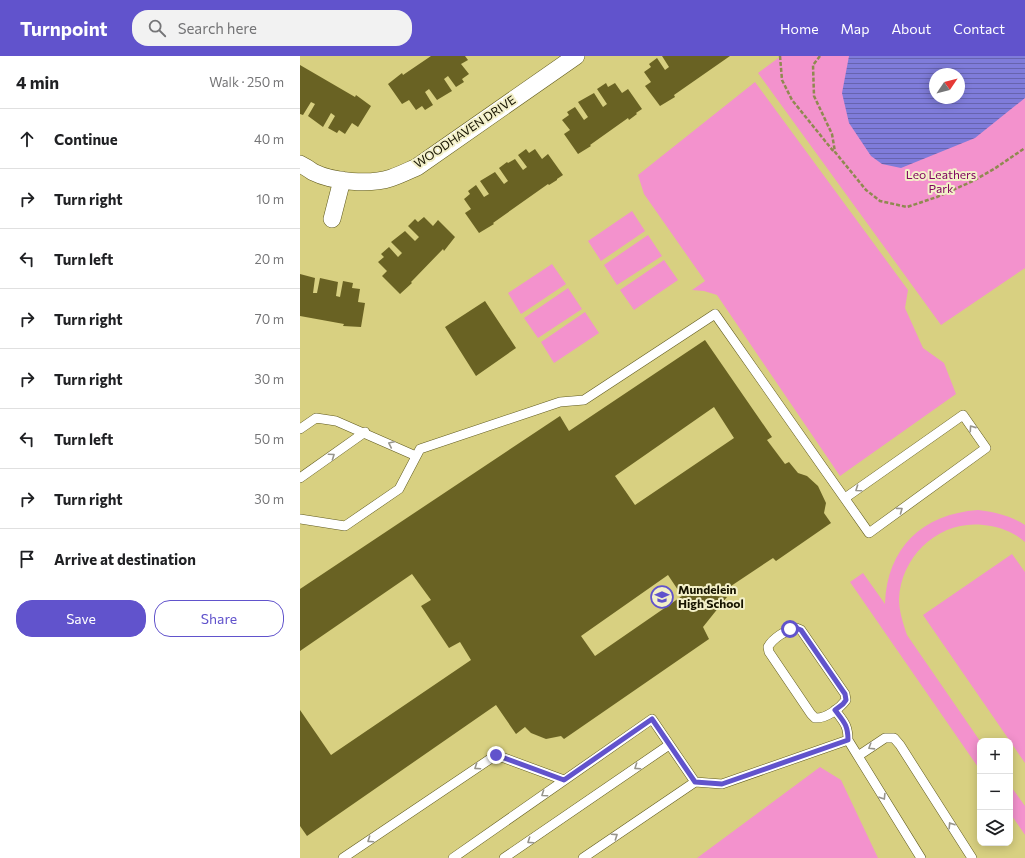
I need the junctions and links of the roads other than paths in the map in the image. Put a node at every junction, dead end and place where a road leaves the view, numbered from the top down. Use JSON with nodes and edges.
{"nodes":[{"id":1,"x":576,"y":56,"type":"edge"},
{"id":2,"x":300,"y":164,"type":"edge"},
{"id":3,"x":342,"y":180,"type":"junction"},
{"id":4,"x":332,"y":219,"type":"dead end"},
{"id":5,"x":300,"y":429,"type":"edge"},
{"id":6,"x":364,"y":432,"type":"junction"},
{"id":7,"x":416,"y":456,"type":"junction"},
{"id":8,"x":300,"y":478,"type":"edge"},
{"id":9,"x":845,"y":498,"type":"junction"},
{"id":10,"x":300,"y":519,"type":"edge"},
{"id":11,"x":835,"y":710,"type":"junction"},
{"id":12,"x":848,"y":740,"type":"junction"},
{"id":13,"x":669,"y":745,"type":"junction"},
{"id":14,"x":858,"y":756,"type":"junction"},
{"id":15,"x":564,"y":780,"type":"junction"},
{"id":16,"x":695,"y":782,"type":"junction"},
{"id":17,"x":343,"y":858,"type":"edge"},
{"id":18,"x":453,"y":858,"type":"edge"},
{"id":19,"x":504,"y":858,"type":"edge"},
{"id":20,"x":583,"y":858,"type":"edge"},
{"id":21,"x":922,"y":858,"type":"edge"},
{"id":22,"x":972,"y":858,"type":"edge"}],
"edges":[{"from":1,"to":3,"type":"street","name":"WOODHAVEN DRIVE"},
{"from":2,"to":3,"type":"street","name":"WOODHAVEN DRIVE"},
{"from":3,"to":4,"type":"street"},
{"from":5,"to":6,"type":"lane"},
{"from":7,"to":6,"type":"lane","one_way":true},
{"from":8,"to":6,"type":"lane","one_way":true},
{"from":7,"to":9,"type":"lane"},
{"from":7,"to":10,"type":"lane"},
{"from":9,"to":9,"type":"lane","one_way":true},
{"from":11,"to":11,"type":"lane"},
{"from":11,"to":12,"type":"lane"},
{"from":12,"to":14,"type":"lane"},
{"from":12,"to":16,"type":"lane"},
{"from":13,"to":15,"type":"lane"},
{"from":13,"to":16,"type":"lane"},
{"from":13,"to":19,"type":"lane","one_way":true},
{"from":14,"to":21,"type":"lane","one_way":true},
{"from":22,"to":14,"type":"lane","one_way":true},
{"from":15,"to":17,"type":"lane","one_way":true},
{"from":15,"to":18,"type":"lane","one_way":true},
{"from":20,"to":16,"type":"lane","one_way":true}]}
